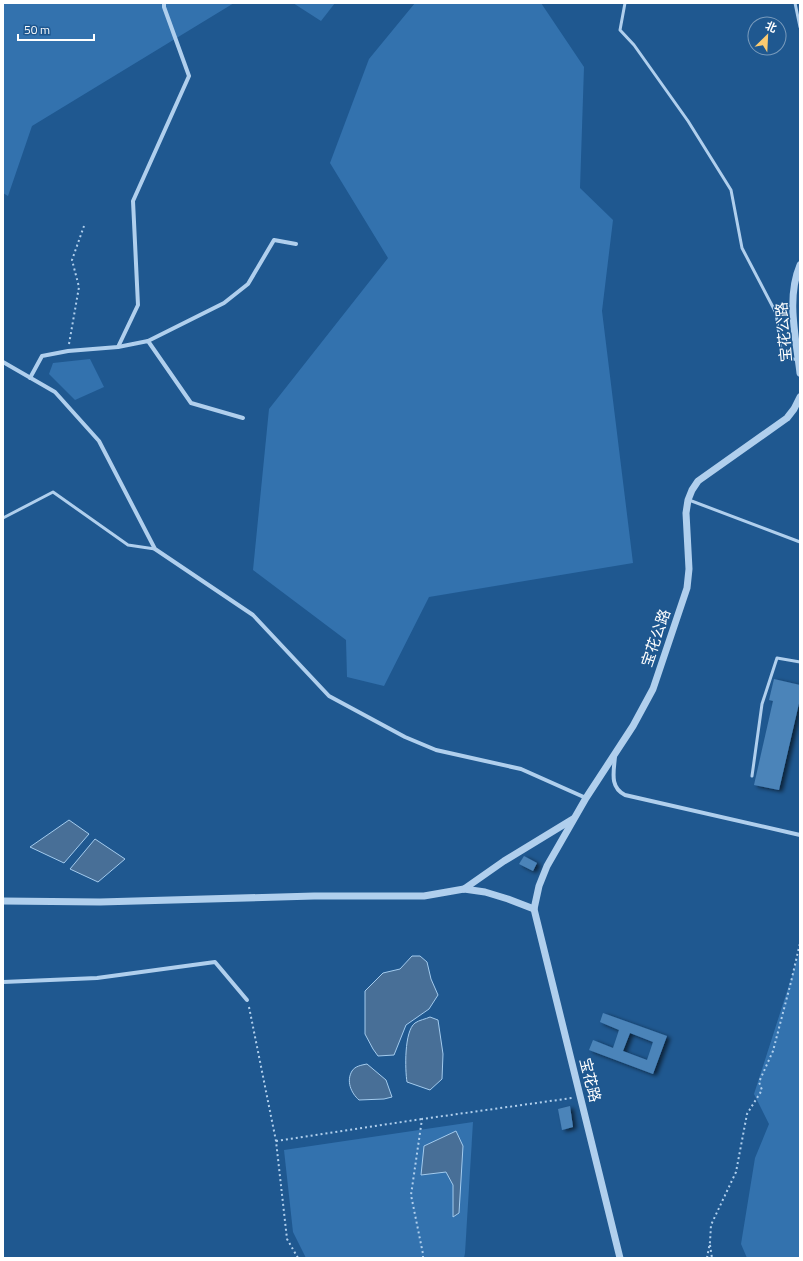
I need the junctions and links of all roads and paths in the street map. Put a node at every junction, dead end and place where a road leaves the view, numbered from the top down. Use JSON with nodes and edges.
{"nodes":[{"id":1,"x":164,"y":3,"type":"edge"},
{"id":2,"x":625,"y":3,"type":"edge"},
{"id":3,"x":795,"y":3,"type":"edge"},
{"id":4,"x":800,"y":27,"type":"edge"},
{"id":5,"x":84,"y":226,"type":"dead end"},
{"id":6,"x":296,"y":244,"type":"dead end"},
{"id":7,"x":800,"y":266,"type":"edge"},
{"id":8,"x":148,"y":341,"type":"junction"},
{"id":9,"x":118,"y":347,"type":"junction"},
{"id":10,"x":68,"y":351,"type":"junction"},
{"id":11,"x":799,"y":360,"type":"junction"},
{"id":12,"x":3,"y":362,"type":"edge"},
{"id":13,"x":800,"y":373,"type":"edge"},
{"id":14,"x":30,"y":378,"type":"junction"},
{"id":15,"x":800,"y":397,"type":"edge"},
{"id":16,"x":244,"y":418,"type":"dead end"},
{"id":17,"x":688,"y":500,"type":"junction"},
{"id":18,"x":3,"y":518,"type":"edge"},
{"id":19,"x":800,"y":542,"type":"edge"},
{"id":20,"x":155,"y":549,"type":"junction"},
{"id":21,"x":800,"y":662,"type":"edge"},
{"id":22,"x":615,"y":754,"type":"junction"},
{"id":23,"x":752,"y":776,"type":"dead end"},
{"id":24,"x":586,"y":798,"type":"junction"},
{"id":25,"x":574,"y":818,"type":"junction"},
{"id":26,"x":800,"y":835,"type":"edge"},
{"id":27,"x":464,"y":889,"type":"junction"},
{"id":28,"x":3,"y":901,"type":"edge"},
{"id":29,"x":534,"y":909,"type":"junction"},
{"id":30,"x":800,"y":943,"type":"edge"},
{"id":31,"x":3,"y":982,"type":"edge"},
{"id":32,"x":248,"y":1000,"type":"joint"},
{"id":33,"x":581,"y":1096,"type":"junction"},
{"id":34,"x":422,"y":1119,"type":"junction"},
{"id":35,"x":276,"y":1141,"type":"junction"},
{"id":36,"x":710,"y":1243,"type":"junction"},
{"id":37,"x":298,"y":1258,"type":"edge"},
{"id":38,"x":423,"y":1258,"type":"edge"},
{"id":39,"x":620,"y":1258,"type":"edge"},
{"id":40,"x":707,"y":1258,"type":"edge"},
{"id":41,"x":712,"y":1258,"type":"edge"}],
"edges":[{"from":1,"to":9,"type":"street"},
{"from":2,"to":11,"type":"lane"},
{"from":3,"to":4,"type":"lane"},
{"from":5,"to":10,"type":"path"},
{"from":6,"to":8,"type":"street"},
{"from":7,"to":11,"type":"street","name":"宝花公路"},
{"from":8,"to":9,"type":"street"},
{"from":8,"to":16,"type":"street"},
{"from":9,"to":10,"type":"street"},
{"from":10,"to":14,"type":"street"},
{"from":11,"to":13,"type":"street","name":"宝花公路"},
{"from":12,"to":14,"type":"street"},
{"from":14,"to":20,"type":"street"},
{"from":15,"to":17,"type":"street","name":"宝花公路"},
{"from":17,"to":19,"type":"lane"},
{"from":17,"to":22,"type":"street","name":"宝花公路"},
{"from":18,"to":20,"type":"lane"},
{"from":20,"to":24,"type":"street"},
{"from":21,"to":23,"type":"lane"},
{"from":22,"to":24,"type":"street","name":"宝花公路"},
{"from":22,"to":26,"type":"street"},
{"from":24,"to":25,"type":"street","name":"宝花公路"},
{"from":25,"to":27,"type":"street"},
{"from":25,"to":29,"type":"street","name":"宝花公路"},
{"from":27,"to":28,"type":"street"},
{"from":27,"to":29,"type":"street"},
{"from":29,"to":33,"type":"street","name":"宝花路"},
{"from":30,"to":36,"type":"path"},
{"from":31,"to":32,"type":"street"},
{"from":32,"to":35,"type":"path"},
{"from":33,"to":34,"type":"path"},
{"from":33,"to":39,"type":"street","name":"宝花路"},
{"from":34,"to":35,"type":"path"},
{"from":34,"to":38,"type":"path"},
{"from":35,"to":37,"type":"path"},
{"from":36,"to":40,"type":"path"},
{"from":36,"to":41,"type":"path"}]}
